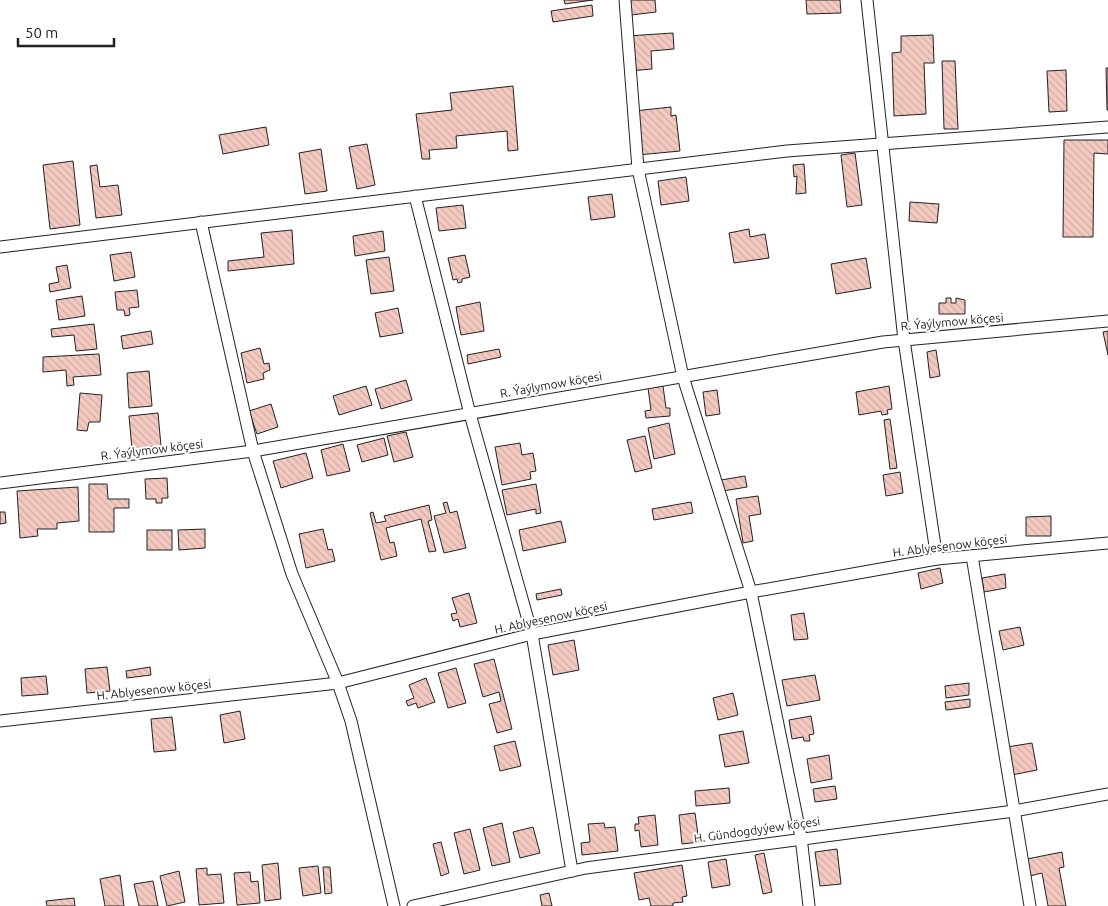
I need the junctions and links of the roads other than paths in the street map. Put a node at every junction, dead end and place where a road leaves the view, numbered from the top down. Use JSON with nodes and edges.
{"nodes":[{"id":1,"x":625,"y":0,"type":"edge"},
{"id":2,"x":867,"y":0,"type":"edge"},
{"id":3,"x":1108,"y":127,"type":"edge"},
{"id":4,"x":883,"y":144,"type":"junction"},
{"id":5,"x":638,"y":169,"type":"junction"},
{"id":6,"x":415,"y":196,"type":"junction"},
{"id":7,"x":201,"y":222,"type":"junction"},
{"id":8,"x":0,"y":247,"type":"edge"},
{"id":9,"x":1108,"y":321,"type":"edge"},
{"id":10,"x":904,"y":340,"type":"junction"},
{"id":11,"x":683,"y":377,"type":"junction"},
{"id":12,"x":470,"y":414,"type":"junction"},
{"id":13,"x":253,"y":451,"type":"junction"},
{"id":14,"x":0,"y":483,"type":"edge"},
{"id":15,"x":1108,"y":543,"type":"edge"},
{"id":16,"x":972,"y":556,"type":"junction"},
{"id":17,"x":937,"y":559,"type":"junction"},
{"id":18,"x":751,"y":592,"type":"junction"},
{"id":19,"x":532,"y":634,"type":"junction"},
{"id":20,"x":338,"y":683,"type":"junction"},
{"id":21,"x":0,"y":721,"type":"edge"},
{"id":22,"x":1108,"y":794,"type":"edge"},
{"id":23,"x":1014,"y":811,"type":"junction"},
{"id":24,"x":802,"y":838,"type":"junction"},
{"id":25,"x":572,"y":871,"type":"junction"},
{"id":26,"x":394,"y":906,"type":"edge"},
{"id":27,"x":413,"y":906,"type":"edge"},
{"id":28,"x":810,"y":906,"type":"edge"},
{"id":29,"x":1030,"y":906,"type":"edge"}],
"edges":[{"from":1,"to":5,"type":"street"},
{"from":2,"to":4,"type":"street"},
{"from":3,"to":4,"type":"street"},
{"from":4,"to":5,"type":"street"},
{"from":4,"to":10,"type":"street"},
{"from":5,"to":6,"type":"street"},
{"from":5,"to":11,"type":"street"},
{"from":6,"to":7,"type":"street"},
{"from":6,"to":12,"type":"street"},
{"from":7,"to":8,"type":"street"},
{"from":7,"to":13,"type":"street"},
{"from":9,"to":10,"type":"street","name":"R. Ýaýlymow köçesi"},
{"from":10,"to":11,"type":"street","name":"R. Ýaýlymow köçesi"},
{"from":10,"to":17,"type":"street"},
{"from":11,"to":12,"type":"street","name":"R. Ýaýlymow köçesi"},
{"from":11,"to":18,"type":"street"},
{"from":12,"to":13,"type":"street","name":"R. Ýaýlymow köçesi"},
{"from":12,"to":19,"type":"street"},
{"from":13,"to":14,"type":"street","name":"R. Ýaýlymow köçesi"},
{"from":13,"to":20,"type":"street"},
{"from":15,"to":16,"type":"street","name":"H. Ablyesenow köçesi"},
{"from":16,"to":17,"type":"street","name":"H. Ablyesenow köçesi"},
{"from":16,"to":23,"type":"street"},
{"from":17,"to":18,"type":"street","name":"H. Ablyesenow köçesi"},
{"from":18,"to":19,"type":"street","name":"H. Ablyesenow köçesi"},
{"from":18,"to":24,"type":"street"},
{"from":19,"to":20,"type":"street","name":"H. Ablyesenow köçesi"},
{"from":19,"to":25,"type":"street"},
{"from":20,"to":21,"type":"street","name":"H. Ablyesenow köçesi"},
{"from":20,"to":26,"type":"street"},
{"from":22,"to":23,"type":"street","name":"H. Gündogdyýew köçesi"},
{"from":23,"to":24,"type":"street","name":"H. Gündogdyýew köçesi"},
{"from":23,"to":29,"type":"street"},
{"from":24,"to":25,"type":"street","name":"H. Gündogdyýew köçesi"},
{"from":24,"to":28,"type":"street"},
{"from":25,"to":27,"type":"street","name":"H. Gündogdyýew köçesi"}]}
